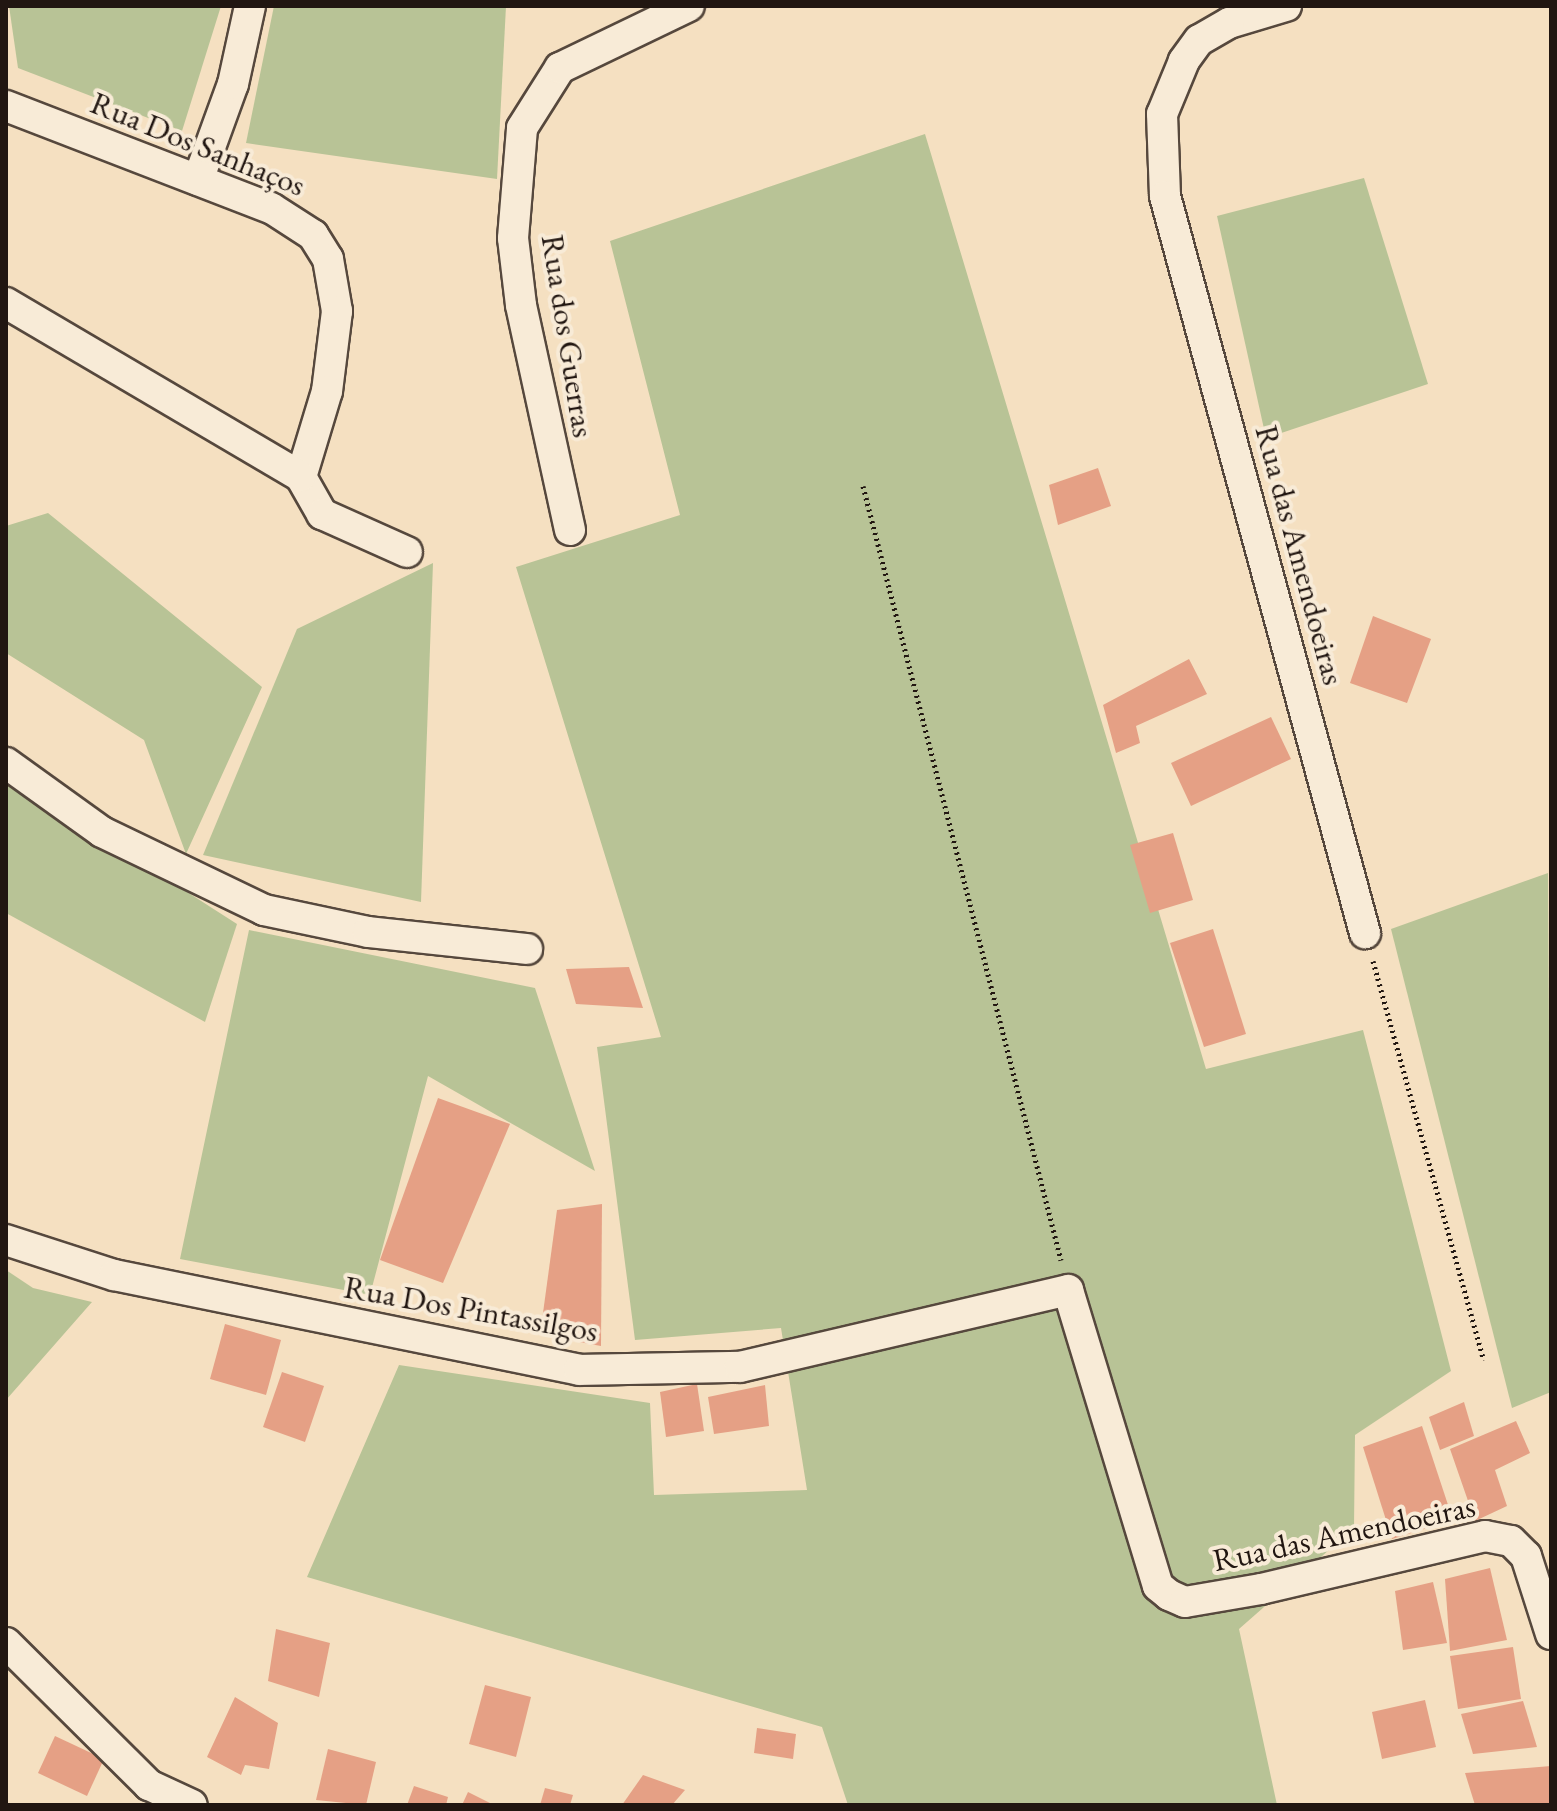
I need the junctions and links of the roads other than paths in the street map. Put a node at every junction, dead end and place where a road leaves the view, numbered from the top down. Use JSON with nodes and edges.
{"nodes":[{"id":1,"x":250,"y":6,"type":"edge"},
{"id":2,"x":689,"y":6,"type":"edge"},
{"id":3,"x":1286,"y":6,"type":"edge"},
{"id":4,"x":6,"y":106,"type":"edge"},
{"id":5,"x":198,"y":180,"type":"junction"},
{"id":6,"x":6,"y":303,"type":"edge"},
{"id":7,"x":301,"y":477,"type":"junction"},
{"id":8,"x":570,"y":530,"type":"dead end"},
{"id":9,"x":407,"y":552,"type":"dead end"},
{"id":10,"x":6,"y":763,"type":"edge"},
{"id":11,"x":1365,"y":933,"type":"road end"},
{"id":12,"x":527,"y":949,"type":"dead end"},
{"id":13,"x":6,"y":1240,"type":"edge"},
{"id":14,"x":1185,"y":1602,"type":"joint"},
{"id":15,"x":1551,"y":1634,"type":"edge"},
{"id":16,"x":6,"y":1643,"type":"edge"},
{"id":17,"x":192,"y":1805,"type":"edge"}],
"edges":[{"from":1,"to":5,"type":"street"},
{"from":2,"to":8,"type":"street","name":"Rua dos Guerras"},
{"from":3,"to":11,"type":"street","name":"Rua das Amendoeiras"},
{"from":4,"to":5,"type":"street","name":"Rua Dos Sanhaços"},
{"from":5,"to":7,"type":"street","name":"Rua Dos Sanhaços"},
{"from":6,"to":7,"type":"street"},
{"from":7,"to":9,"type":"street"},
{"from":10,"to":12,"type":"street"},
{"from":13,"to":14,"type":"street","name":"Rua Dos Pintassilgos"},
{"from":14,"to":15,"type":"street","name":"Rua das Amendoeiras"},
{"from":16,"to":17,"type":"street"}]}
